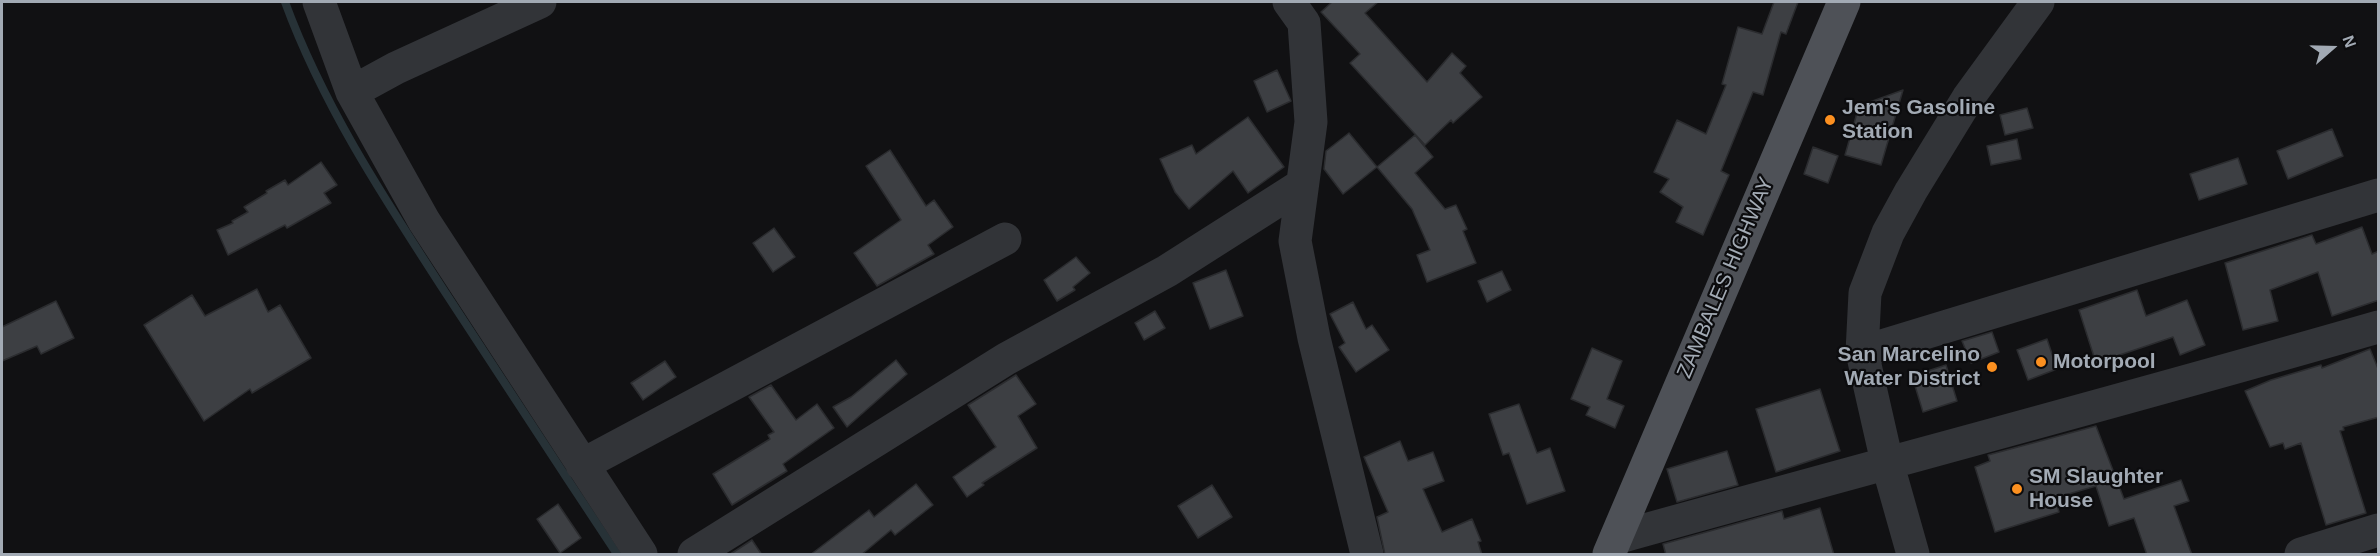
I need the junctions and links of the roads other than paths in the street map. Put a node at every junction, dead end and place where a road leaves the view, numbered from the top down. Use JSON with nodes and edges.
{"nodes":[{"id":1,"x":319,"y":2,"type":"edge"},
{"id":2,"x":540,"y":2,"type":"edge"},
{"id":3,"x":1288,"y":2,"type":"edge"},
{"id":4,"x":1844,"y":2,"type":"edge"},
{"id":5,"x":2038,"y":2,"type":"edge"},
{"id":6,"x":352,"y":92,"type":"junction"},
{"id":7,"x":1302,"y":185,"type":"junction"},
{"id":8,"x":2379,"y":195,"type":"edge"},
{"id":9,"x":1005,"y":239,"type":"dead end"},
{"id":10,"x":2379,"y":327,"type":"edge"},
{"id":11,"x":1862,"y":352,"type":"junction"},
{"id":12,"x":1887,"y":462,"type":"junction"},
{"id":13,"x":582,"y":465,"type":"junction"},
{"id":14,"x":2379,"y":530,"type":"edge"},
{"id":15,"x":1612,"y":547,"type":"edge"},
{"id":16,"x":640,"y":555,"type":"edge"},
{"id":17,"x":694,"y":555,"type":"edge"},
{"id":18,"x":1367,"y":555,"type":"edge"},
{"id":19,"x":1913,"y":555,"type":"edge"},
{"id":20,"x":2301,"y":555,"type":"edge"}],
"edges":[{"from":1,"to":6,"type":"street"},
{"from":2,"to":6,"type":"street"},
{"from":3,"to":7,"type":"street"},
{"from":4,"to":15,"type":"main road","name":"ZAMBALES HIGHWAY"},
{"from":5,"to":11,"type":"street"},
{"from":6,"to":13,"type":"street"},
{"from":7,"to":17,"type":"street"},
{"from":7,"to":18,"type":"street"},
{"from":8,"to":11,"type":"street"},
{"from":9,"to":13,"type":"street"},
{"from":10,"to":12,"type":"street"},
{"from":11,"to":12,"type":"street"},
{"from":12,"to":15,"type":"street"},
{"from":12,"to":19,"type":"street"},
{"from":13,"to":16,"type":"street"},
{"from":14,"to":20,"type":"street"}]}
